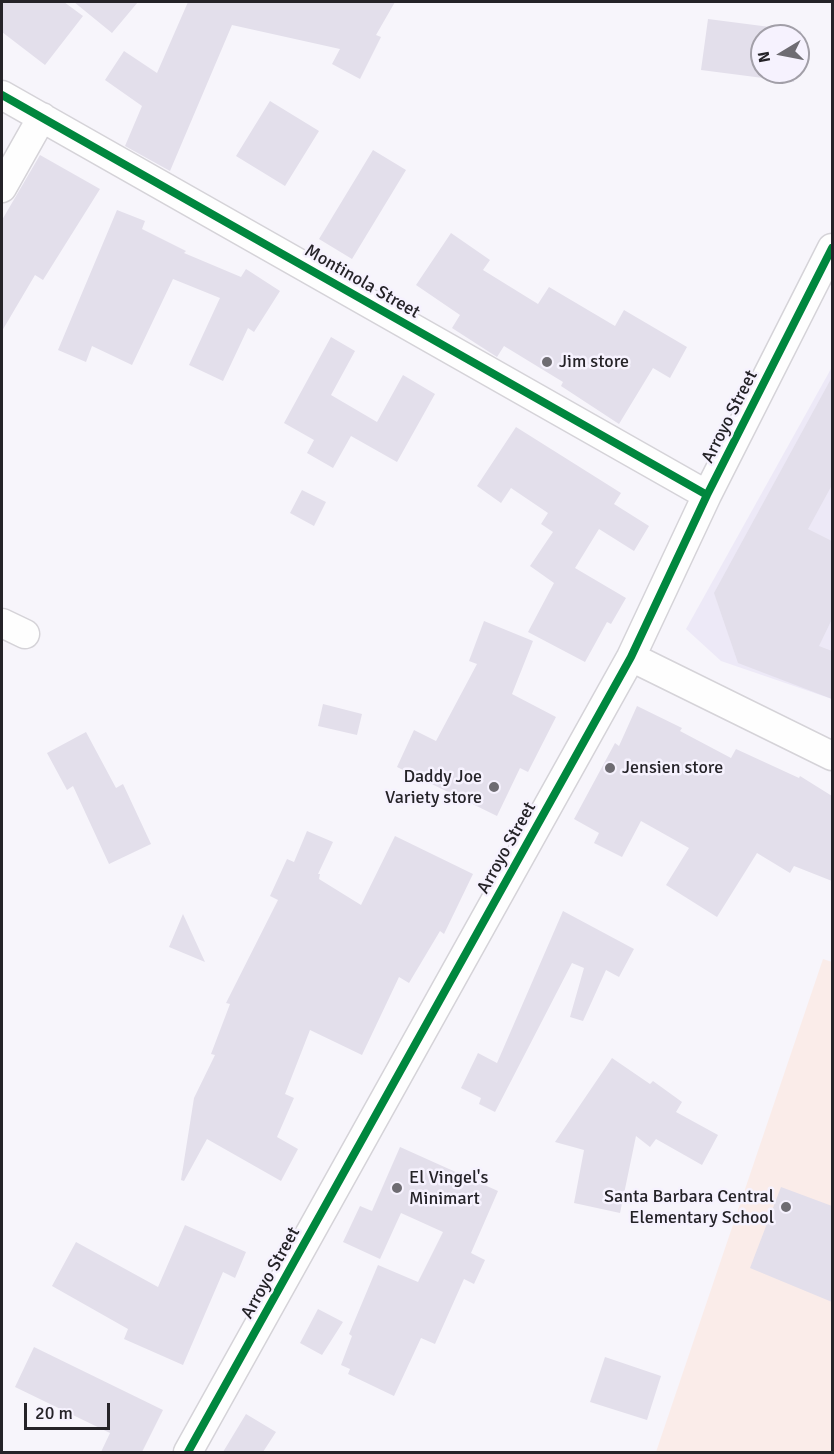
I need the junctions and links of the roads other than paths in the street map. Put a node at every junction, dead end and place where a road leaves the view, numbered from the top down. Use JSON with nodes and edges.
{"nodes":[{"id":1,"x":2,"y":95,"type":"edge"},
{"id":2,"x":42,"y":117,"type":"junction"},
{"id":3,"x":2,"y":188,"type":"edge"},
{"id":4,"x":832,"y":248,"type":"edge"},
{"id":5,"x":707,"y":495,"type":"junction"},
{"id":6,"x":631,"y":657,"type":"junction"},
{"id":7,"x":832,"y":756,"type":"edge"},
{"id":8,"x":188,"y":1452,"type":"edge"}],
"edges":[{"from":1,"to":2,"type":"street","name":"Montinola Street"},
{"from":2,"to":3,"type":"street"},
{"from":2,"to":5,"type":"street","name":"Montinola Street"},
{"from":4,"to":5,"type":"street","name":"Arroyo Street"},
{"from":5,"to":6,"type":"street","name":"Arroyo Street"},
{"from":6,"to":7,"type":"street"},
{"from":6,"to":8,"type":"street","name":"Arroyo Street"}]}
